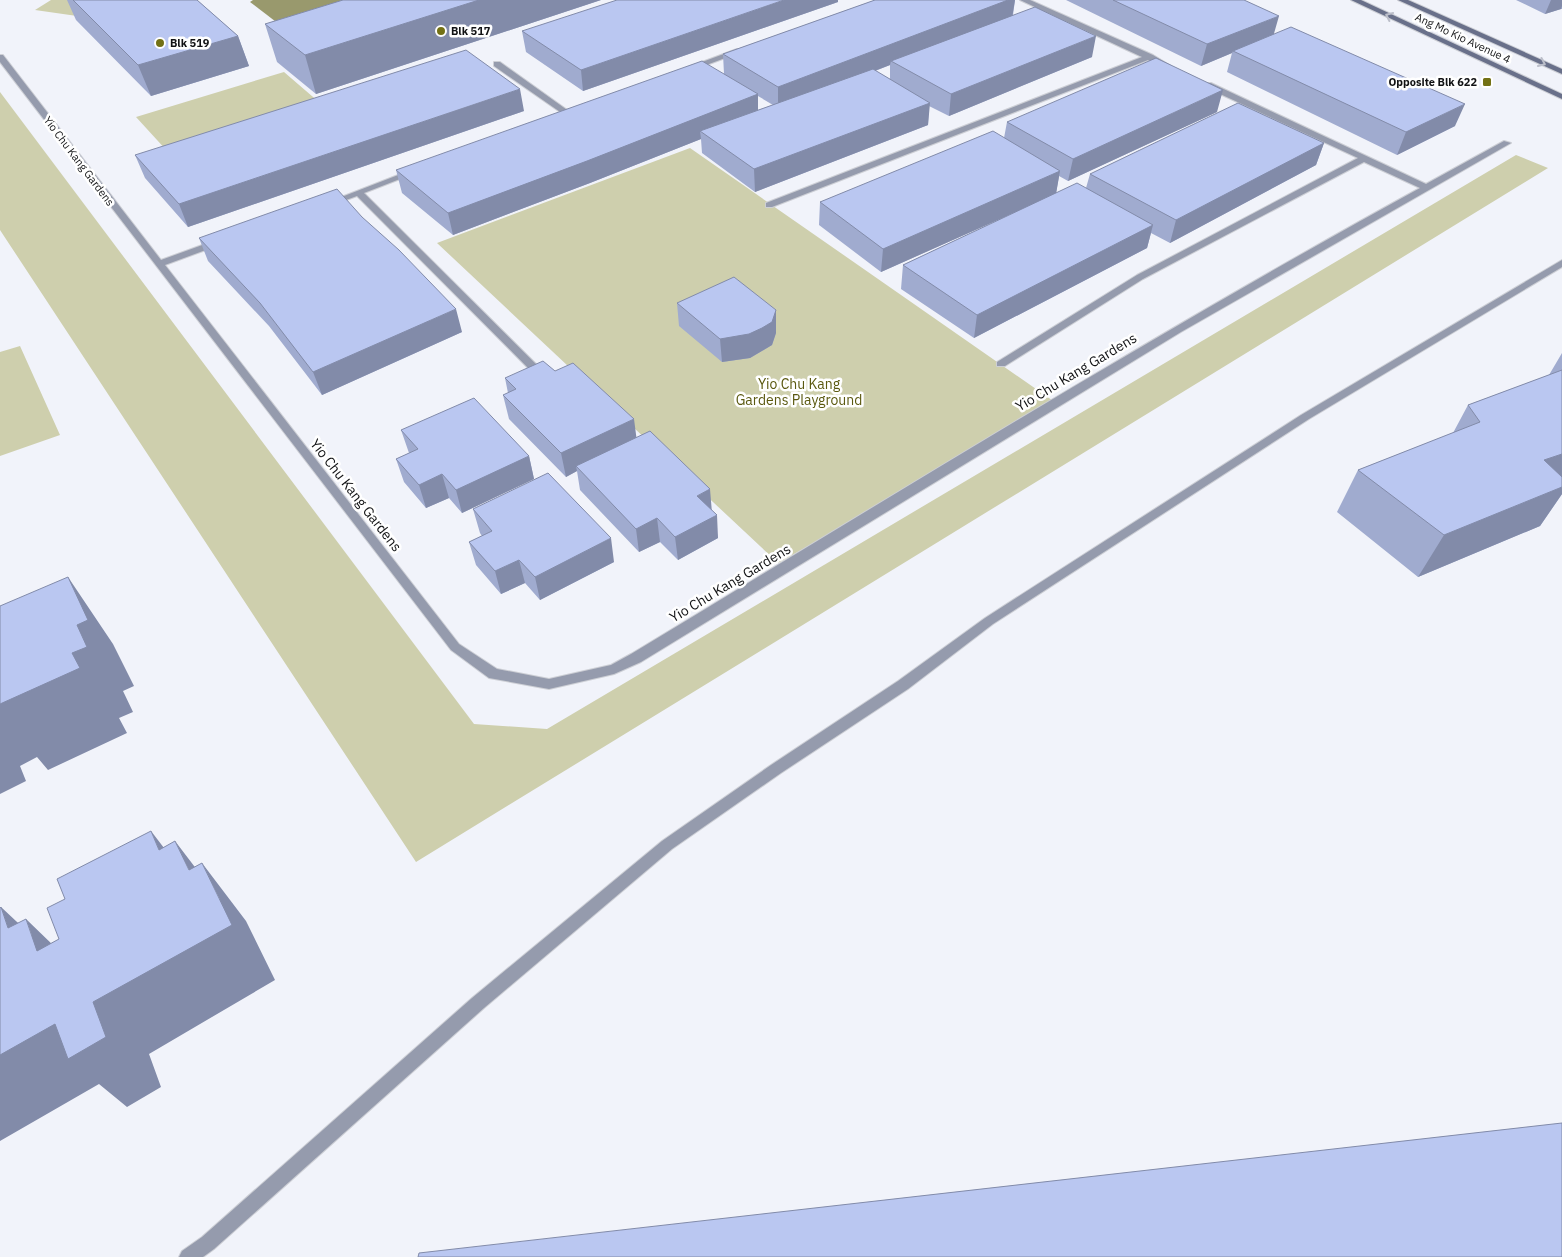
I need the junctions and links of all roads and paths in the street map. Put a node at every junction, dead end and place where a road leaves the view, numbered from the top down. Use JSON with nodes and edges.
{"nodes":[{"id":1,"x":1024,"y":0,"type":"edge"},
{"id":2,"x":1355,"y":0,"type":"edge"},
{"id":3,"x":1402,"y":0,"type":"edge"},
{"id":4,"x":752,"y":47,"type":"edge"},
{"id":5,"x":0,"y":57,"type":"edge"},
{"id":6,"x":1150,"y":57,"type":"junction"},
{"id":7,"x":497,"y":64,"type":"dead end"},
{"id":8,"x":1176,"y":70,"type":"edge"},
{"id":9,"x":1562,"y":72,"type":"edge"},
{"id":10,"x":677,"y":73,"type":"edge"},
{"id":11,"x":1203,"y":83,"type":"edge"},
{"id":12,"x":1562,"y":97,"type":"edge"},
{"id":13,"x":575,"y":109,"type":"edge"},
{"id":14,"x":566,"y":112,"type":"junction"},
{"id":15,"x":557,"y":116,"type":"edge"},
{"id":16,"x":1507,"y":142,"type":"dead end"},
{"id":17,"x":1363,"y":159,"type":"junction"},
{"id":18,"x":424,"y":168,"type":"edge"},
{"id":19,"x":1425,"y":187,"type":"junction"},
{"id":20,"x":359,"y":193,"type":"junction"},
{"id":21,"x":769,"y":205,"type":"dead end"},
{"id":22,"x":322,"y":206,"type":"edge"},
{"id":23,"x":230,"y":238,"type":"edge"},
{"id":24,"x":1562,"y":263,"type":"edge"},
{"id":25,"x":158,"y":264,"type":"junction"},
{"id":26,"x":1001,"y":364,"type":"dead end"},
{"id":27,"x":539,"y":372,"type":"edge"},
{"id":28,"x":188,"y":1257,"type":"edge"}],
"edges":[{"from":1,"to":6,"type":"street"},
{"from":12,"to":2,"type":"main road","name":"Ang Mo Kio Avenue 4","one_way":true},
{"from":3,"to":9,"type":"main road","name":"Ang Mo Kio Avenue 4","one_way":true},
{"from":4,"to":10,"type":"street"},
{"from":5,"to":25,"type":"street","name":"Yio Chu Kang Gardens"},
{"from":6,"to":8,"type":"street"},
{"from":6,"to":21,"type":"street"},
{"from":7,"to":14,"type":"street"},
{"from":11,"to":17,"type":"street"},
{"from":13,"to":14,"type":"street"},
{"from":14,"to":15,"type":"street"},
{"from":16,"to":19,"type":"street","name":"Yio Chu Kang Gardens"},
{"from":17,"to":19,"type":"street"},
{"from":17,"to":26,"type":"street"},
{"from":18,"to":20,"type":"street"},
{"from":19,"to":25,"type":"street","name":"Yio Chu Kang Gardens"},
{"from":20,"to":22,"type":"street"},
{"from":20,"to":27,"type":"street"},
{"from":23,"to":25,"type":"street"},
{"from":24,"to":28,"type":"street"}]}
